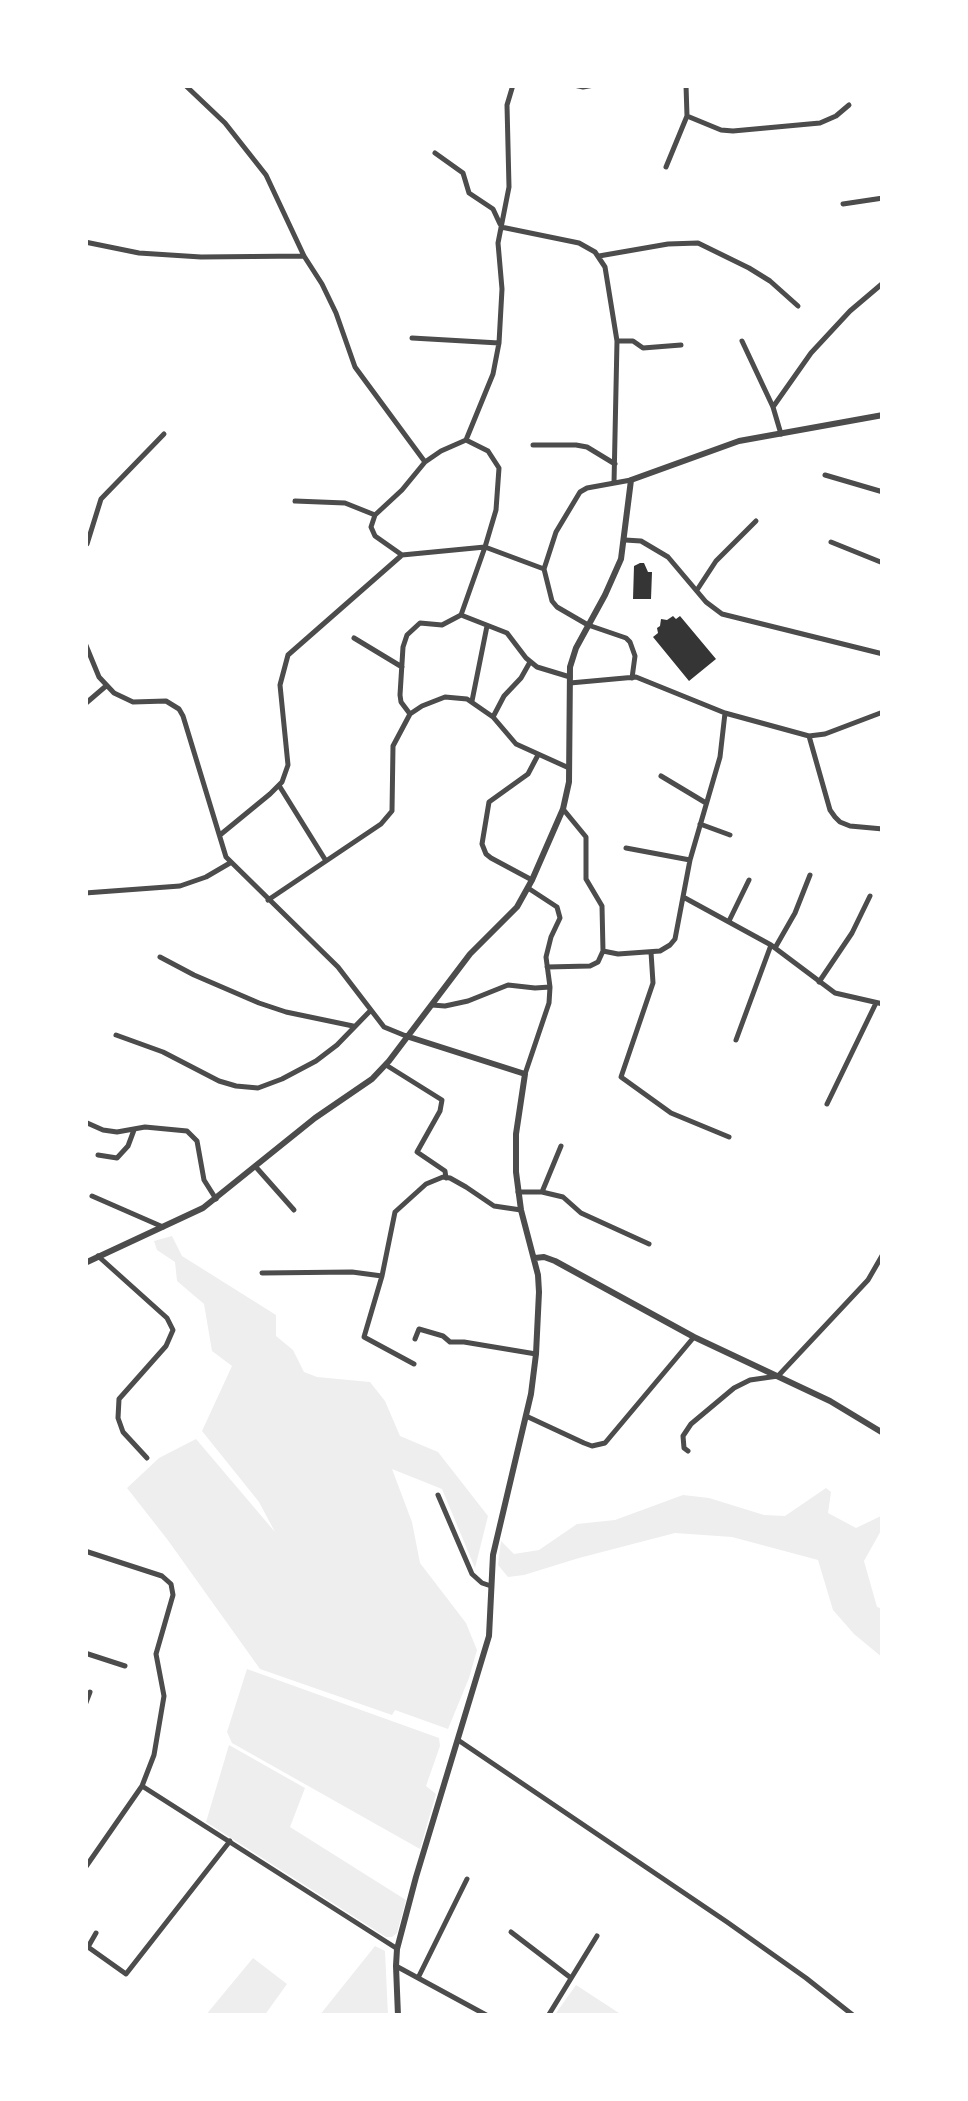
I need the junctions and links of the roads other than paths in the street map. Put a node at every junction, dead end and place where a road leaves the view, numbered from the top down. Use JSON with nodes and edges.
{"nodes":[{"id":1,"x":185,"y":85,"type":"edge"},
{"id":2,"x":514,"y":85,"type":"edge"},
{"id":3,"x":574,"y":85,"type":"edge"},
{"id":4,"x":594,"y":85,"type":"edge"},
{"id":5,"x":686,"y":85,"type":"edge"},
{"id":6,"x":849,"y":104,"type":"dead end"},
{"id":7,"x":687,"y":116,"type":"junction"},
{"id":8,"x":434,"y":153,"type":"dead end"},
{"id":9,"x":666,"y":167,"type":"dead end"},
{"id":10,"x":883,"y":198,"type":"edge"},
{"id":11,"x":843,"y":204,"type":"dead end"},
{"id":12,"x":501,"y":227,"type":"junction"},
{"id":13,"x":85,"y":242,"type":"edge"},
{"id":14,"x":304,"y":256,"type":"junction"},
{"id":15,"x":599,"y":256,"type":"junction"},
{"id":16,"x":883,"y":284,"type":"edge"},
{"id":17,"x":798,"y":306,"type":"dead end"},
{"id":18,"x":412,"y":338,"type":"dead end"},
{"id":19,"x":617,"y":340,"type":"junction"},
{"id":20,"x":742,"y":342,"type":"dead end"},
{"id":21,"x":500,"y":343,"type":"junction"},
{"id":22,"x":681,"y":345,"type":"dead end"},
{"id":23,"x":773,"y":406,"type":"junction"},
{"id":24,"x":883,"y":414,"type":"edge"},
{"id":25,"x":164,"y":434,"type":"dead end"},
{"id":26,"x":782,"y":434,"type":"junction"},
{"id":27,"x":466,"y":440,"type":"junction"},
{"id":28,"x":533,"y":445,"type":"dead end"},
{"id":29,"x":426,"y":462,"type":"junction"},
{"id":30,"x":615,"y":464,"type":"junction"},
{"id":31,"x":824,"y":475,"type":"dead end"},
{"id":32,"x":632,"y":480,"type":"junction"},
{"id":33,"x":614,"y":484,"type":"junction"},
{"id":34,"x":883,"y":492,"type":"edge"},
{"id":35,"x":295,"y":501,"type":"dead end"},
{"id":36,"x":375,"y":515,"type":"junction"},
{"id":37,"x":756,"y":521,"type":"dead end"},
{"id":38,"x":625,"y":540,"type":"junction"},
{"id":39,"x":831,"y":542,"type":"dead end"},
{"id":40,"x":86,"y":546,"type":"edge"},
{"id":41,"x":486,"y":547,"type":"junction"},
{"id":42,"x":402,"y":555,"type":"junction"},
{"id":43,"x":883,"y":562,"type":"edge"},
{"id":44,"x":544,"y":570,"type":"junction"},
{"id":45,"x":696,"y":590,"type":"junction"},
{"id":46,"x":461,"y":615,"type":"junction"},
{"id":47,"x":487,"y":624,"type":"junction"},
{"id":48,"x":588,"y":625,"type":"junction"},
{"id":49,"x":354,"y":638,"type":"dead end"},
{"id":50,"x":85,"y":642,"type":"edge"},
{"id":51,"x":883,"y":654,"type":"edge"},
{"id":52,"x":530,"y":662,"type":"junction"},
{"id":53,"x":402,"y":667,"type":"junction"},
{"id":54,"x":632,"y":678,"type":"junction"},
{"id":55,"x":570,"y":680,"type":"junction"},
{"id":56,"x":106,"y":686,"type":"junction"},
{"id":57,"x":472,"y":702,"type":"junction"},
{"id":58,"x":85,"y":704,"type":"edge"},
{"id":59,"x":883,"y":712,"type":"edge"},
{"id":60,"x":725,"y":713,"type":"junction"},
{"id":61,"x":410,"y":714,"type":"junction"},
{"id":62,"x":493,"y":717,"type":"junction"},
{"id":63,"x":809,"y":736,"type":"junction"},
{"id":64,"x":538,"y":755,"type":"junction"},
{"id":65,"x":569,"y":769,"type":"junction"},
{"id":66,"x":661,"y":776,"type":"dead end"},
{"id":67,"x":279,"y":786,"type":"junction"},
{"id":68,"x":706,"y":803,"type":"junction"},
{"id":69,"x":564,"y":809,"type":"junction"},
{"id":70,"x":700,"y":824,"type":"junction"},
{"id":71,"x":883,"y":830,"type":"edge"},
{"id":72,"x":220,"y":835,"type":"junction"},
{"id":73,"x":730,"y":835,"type":"dead end"},
{"id":74,"x":626,"y":848,"type":"dead end"},
{"id":75,"x":690,"y":860,"type":"junction"},
{"id":76,"x":326,"y":861,"type":"junction"},
{"id":77,"x":230,"y":862,"type":"junction"},
{"id":78,"x":810,"y":875,"type":"dead end"},
{"id":79,"x":749,"y":880,"type":"dead end"},
{"id":80,"x":530,"y":884,"type":"junction"},
{"id":81,"x":85,"y":893,"type":"edge"},
{"id":82,"x":870,"y":896,"type":"dead end"},
{"id":83,"x":684,"y":897,"type":"junction"},
{"id":84,"x":268,"y":900,"type":"junction"},
{"id":85,"x":729,"y":921,"type":"junction"},
{"id":86,"x":773,"y":946,"type":"junction"},
{"id":87,"x":603,"y":950,"type":"junction"},
{"id":88,"x":651,"y":952,"type":"junction"},
{"id":89,"x":160,"y":957,"type":"dead end"},
{"id":90,"x":547,"y":968,"type":"junction"},
{"id":91,"x":820,"y":982,"type":"junction"},
{"id":92,"x":550,"y":987,"type":"junction"},
{"id":93,"x":880,"y":1004,"type":"edge"},
{"id":94,"x":431,"y":1005,"type":"junction"},
{"id":95,"x":371,"y":1010,"type":"junction"},
{"id":96,"x":353,"y":1026,"type":"junction"},
{"id":97,"x":116,"y":1035,"type":"dead end"},
{"id":98,"x":406,"y":1036,"type":"junction"},
{"id":99,"x":736,"y":1040,"type":"dead end"},
{"id":100,"x":386,"y":1064,"type":"junction"},
{"id":101,"x":525,"y":1074,"type":"junction"},
{"id":102,"x":827,"y":1104,"type":"dead end"},
{"id":103,"x":85,"y":1122,"type":"edge"},
{"id":104,"x":134,"y":1130,"type":"junction"},
{"id":105,"x":730,"y":1137,"type":"dead end"},
{"id":106,"x":561,"y":1146,"type":"dead end"},
{"id":107,"x":98,"y":1156,"type":"dead end"},
{"id":108,"x":256,"y":1166,"type":"junction"},
{"id":109,"x":446,"y":1178,"type":"junction"},
{"id":110,"x":518,"y":1192,"type":"junction"},
{"id":111,"x":542,"y":1192,"type":"junction"},
{"id":112,"x":92,"y":1196,"type":"dead end"},
{"id":113,"x":216,"y":1200,"type":"junction"},
{"id":114,"x":294,"y":1210,"type":"dead end"},
{"id":115,"x":521,"y":1210,"type":"junction"},
{"id":116,"x":164,"y":1228,"type":"junction"},
{"id":117,"x":649,"y":1244,"type":"dead end"},
{"id":118,"x":883,"y":1254,"type":"edge"},
{"id":119,"x":98,"y":1256,"type":"junction"},
{"id":120,"x":535,"y":1258,"type":"junction"},
{"id":121,"x":85,"y":1263,"type":"edge"},
{"id":122,"x":262,"y":1274,"type":"dead end"},
{"id":123,"x":382,"y":1276,"type":"junction"},
{"id":124,"x":694,"y":1337,"type":"junction"},
{"id":125,"x":416,"y":1339,"type":"dead end"},
{"id":126,"x":536,"y":1354,"type":"junction"},
{"id":127,"x":414,"y":1364,"type":"dead end"},
{"id":128,"x":778,"y":1376,"type":"junction"},
{"id":129,"x":526,"y":1416,"type":"junction"},
{"id":130,"x":883,"y":1433,"type":"edge"},
{"id":131,"x":688,"y":1452,"type":"dead end"},
{"id":132,"x":147,"y":1458,"type":"dead end"},
{"id":133,"x":438,"y":1495,"type":"dead end"},
{"id":134,"x":85,"y":1550,"type":"edge"},
{"id":135,"x":491,"y":1586,"type":"junction"},
{"id":136,"x":85,"y":1654,"type":"edge"},
{"id":137,"x":125,"y":1666,"type":"dead end"},
{"id":138,"x":90,"y":1692,"type":"dead end"},
{"id":139,"x":85,"y":1705,"type":"edge"},
{"id":140,"x":458,"y":1740,"type":"junction"},
{"id":141,"x":142,"y":1786,"type":"junction"},
{"id":142,"x":230,"y":1841,"type":"junction"},
{"id":143,"x":85,"y":1868,"type":"edge"},
{"id":144,"x":467,"y":1879,"type":"dead end"},
{"id":145,"x":511,"y":1932,"type":"dead end"},
{"id":146,"x":96,"y":1933,"type":"dead end"},
{"id":147,"x":597,"y":1936,"type":"dead end"},
{"id":148,"x":397,"y":1949,"type":"junction"},
{"id":149,"x":396,"y":1966,"type":"junction"},
{"id":150,"x":418,"y":1978,"type":"junction"},
{"id":151,"x":571,"y":1978,"type":"junction"},
{"id":152,"x":398,"y":2016,"type":"edge"},
{"id":153,"x":488,"y":2016,"type":"edge"},
{"id":154,"x":548,"y":2016,"type":"edge"},
{"id":155,"x":854,"y":2016,"type":"edge"}],
"edges":[{"from":1,"to":14,"type":"street"},
{"from":2,"to":12,"type":"street"},
{"from":3,"to":4,"type":"street"},
{"from":5,"to":7,"type":"street"},
{"from":6,"to":7,"type":"street"},
{"from":7,"to":9,"type":"street"},
{"from":8,"to":12,"type":"street"},
{"from":10,"to":11,"type":"street"},
{"from":12,"to":15,"type":"street"},
{"from":12,"to":21,"type":"street"},
{"from":13,"to":14,"type":"street"},
{"from":14,"to":29,"type":"street"},
{"from":15,"to":17,"type":"street"},
{"from":15,"to":19,"type":"street"},
{"from":16,"to":23,"type":"street"},
{"from":18,"to":21,"type":"street"},
{"from":19,"to":22,"type":"street"},
{"from":19,"to":30,"type":"street"},
{"from":20,"to":23,"type":"street"},
{"from":21,"to":27,"type":"street"},
{"from":23,"to":26,"type":"street"},
{"from":24,"to":26,"type":"street"},
{"from":25,"to":40,"type":"street"},
{"from":26,"to":32,"type":"street"},
{"from":27,"to":29,"type":"street"},
{"from":27,"to":41,"type":"street"},
{"from":28,"to":30,"type":"street"},
{"from":29,"to":36,"type":"street"},
{"from":30,"to":33,"type":"street"},
{"from":31,"to":34,"type":"street"},
{"from":32,"to":33,"type":"street"},
{"from":32,"to":38,"type":"street"},
{"from":33,"to":44,"type":"street"},
{"from":35,"to":36,"type":"street"},
{"from":36,"to":42,"type":"street"},
{"from":37,"to":45,"type":"street"},
{"from":38,"to":45,"type":"street"},
{"from":38,"to":48,"type":"street"},
{"from":39,"to":43,"type":"street"},
{"from":41,"to":42,"type":"street"},
{"from":41,"to":44,"type":"street"},
{"from":41,"to":46,"type":"street"},
{"from":42,"to":67,"type":"street"},
{"from":44,"to":48,"type":"street"},
{"from":45,"to":51,"type":"street"},
{"from":46,"to":47,"type":"street"},
{"from":46,"to":53,"type":"street"},
{"from":47,"to":52,"type":"street"},
{"from":47,"to":57,"type":"street"},
{"from":48,"to":54,"type":"street"},
{"from":48,"to":55,"type":"street"},
{"from":49,"to":53,"type":"street"},
{"from":50,"to":56,"type":"street"},
{"from":52,"to":55,"type":"street"},
{"from":52,"to":62,"type":"street"},
{"from":53,"to":61,"type":"street"},
{"from":54,"to":55,"type":"street"},
{"from":54,"to":60,"type":"street"},
{"from":55,"to":65,"type":"street"},
{"from":56,"to":58,"type":"street"},
{"from":56,"to":72,"type":"street"},
{"from":57,"to":61,"type":"street"},
{"from":57,"to":62,"type":"street"},
{"from":59,"to":63,"type":"street"},
{"from":60,"to":63,"type":"street"},
{"from":60,"to":68,"type":"street"},
{"from":61,"to":76,"type":"street"},
{"from":62,"to":64,"type":"street"},
{"from":63,"to":71,"type":"street"},
{"from":64,"to":65,"type":"street"},
{"from":64,"to":80,"type":"street"},
{"from":65,"to":69,"type":"street"},
{"from":66,"to":68,"type":"street"},
{"from":67,"to":72,"type":"street"},
{"from":67,"to":76,"type":"street"},
{"from":68,"to":70,"type":"street"},
{"from":69,"to":80,"type":"street"},
{"from":69,"to":87,"type":"street"},
{"from":70,"to":73,"type":"street"},
{"from":70,"to":75,"type":"street"},
{"from":72,"to":77,"type":"street"},
{"from":74,"to":75,"type":"street"},
{"from":75,"to":83,"type":"street"},
{"from":76,"to":84,"type":"street"},
{"from":77,"to":81,"type":"street"},
{"from":77,"to":84,"type":"street"},
{"from":78,"to":86,"type":"street"},
{"from":79,"to":85,"type":"street"},
{"from":80,"to":90,"type":"street"},
{"from":80,"to":94,"type":"street"},
{"from":82,"to":91,"type":"street"},
{"from":83,"to":85,"type":"street"},
{"from":83,"to":88,"type":"street"},
{"from":84,"to":95,"type":"street"},
{"from":85,"to":86,"type":"street"},
{"from":86,"to":91,"type":"street"},
{"from":86,"to":99,"type":"street"},
{"from":87,"to":88,"type":"street"},
{"from":87,"to":90,"type":"street"},
{"from":88,"to":105,"type":"street"},
{"from":89,"to":96,"type":"street"},
{"from":90,"to":92,"type":"street"},
{"from":91,"to":93,"type":"street"},
{"from":92,"to":94,"type":"street"},
{"from":92,"to":101,"type":"street"},
{"from":93,"to":102,"type":"street"},
{"from":94,"to":98,"type":"street"},
{"from":95,"to":96,"type":"street"},
{"from":95,"to":98,"type":"street"},
{"from":96,"to":97,"type":"street"},
{"from":98,"to":100,"type":"street"},
{"from":98,"to":101,"type":"street"},
{"from":100,"to":108,"type":"street"},
{"from":100,"to":109,"type":"street"},
{"from":101,"to":110,"type":"street"},
{"from":103,"to":104,"type":"street"},
{"from":104,"to":107,"type":"street"},
{"from":104,"to":113,"type":"street"},
{"from":106,"to":111,"type":"street"},
{"from":108,"to":113,"type":"street"},
{"from":108,"to":114,"type":"street"},
{"from":109,"to":115,"type":"street"},
{"from":109,"to":123,"type":"street"},
{"from":110,"to":111,"type":"street"},
{"from":110,"to":115,"type":"street"},
{"from":111,"to":117,"type":"street"},
{"from":112,"to":116,"type":"street"},
{"from":113,"to":116,"type":"street"},
{"from":115,"to":120,"type":"street"},
{"from":116,"to":119,"type":"street"},
{"from":118,"to":128,"type":"street"},
{"from":119,"to":121,"type":"street"},
{"from":119,"to":132,"type":"street"},
{"from":120,"to":124,"type":"street"},
{"from":120,"to":126,"type":"street"},
{"from":122,"to":123,"type":"street"},
{"from":123,"to":127,"type":"street"},
{"from":124,"to":128,"type":"street"},
{"from":124,"to":129,"type":"street"},
{"from":125,"to":126,"type":"street"},
{"from":126,"to":129,"type":"street"},
{"from":128,"to":130,"type":"street"},
{"from":128,"to":131,"type":"street"},
{"from":129,"to":135,"type":"street"},
{"from":133,"to":135,"type":"street"},
{"from":134,"to":141,"type":"street"},
{"from":135,"to":140,"type":"street"},
{"from":136,"to":137,"type":"street"},
{"from":138,"to":139,"type":"street"},
{"from":140,"to":148,"type":"street"},
{"from":140,"to":155,"type":"street"},
{"from":141,"to":142,"type":"street"},
{"from":141,"to":143,"type":"street"},
{"from":142,"to":146,"type":"street"},
{"from":142,"to":148,"type":"street"},
{"from":144,"to":150,"type":"street"},
{"from":145,"to":151,"type":"street"},
{"from":147,"to":151,"type":"street"},
{"from":148,"to":149,"type":"street"},
{"from":149,"to":150,"type":"street"},
{"from":149,"to":152,"type":"street"},
{"from":150,"to":153,"type":"street"},
{"from":151,"to":154,"type":"street"}]}
